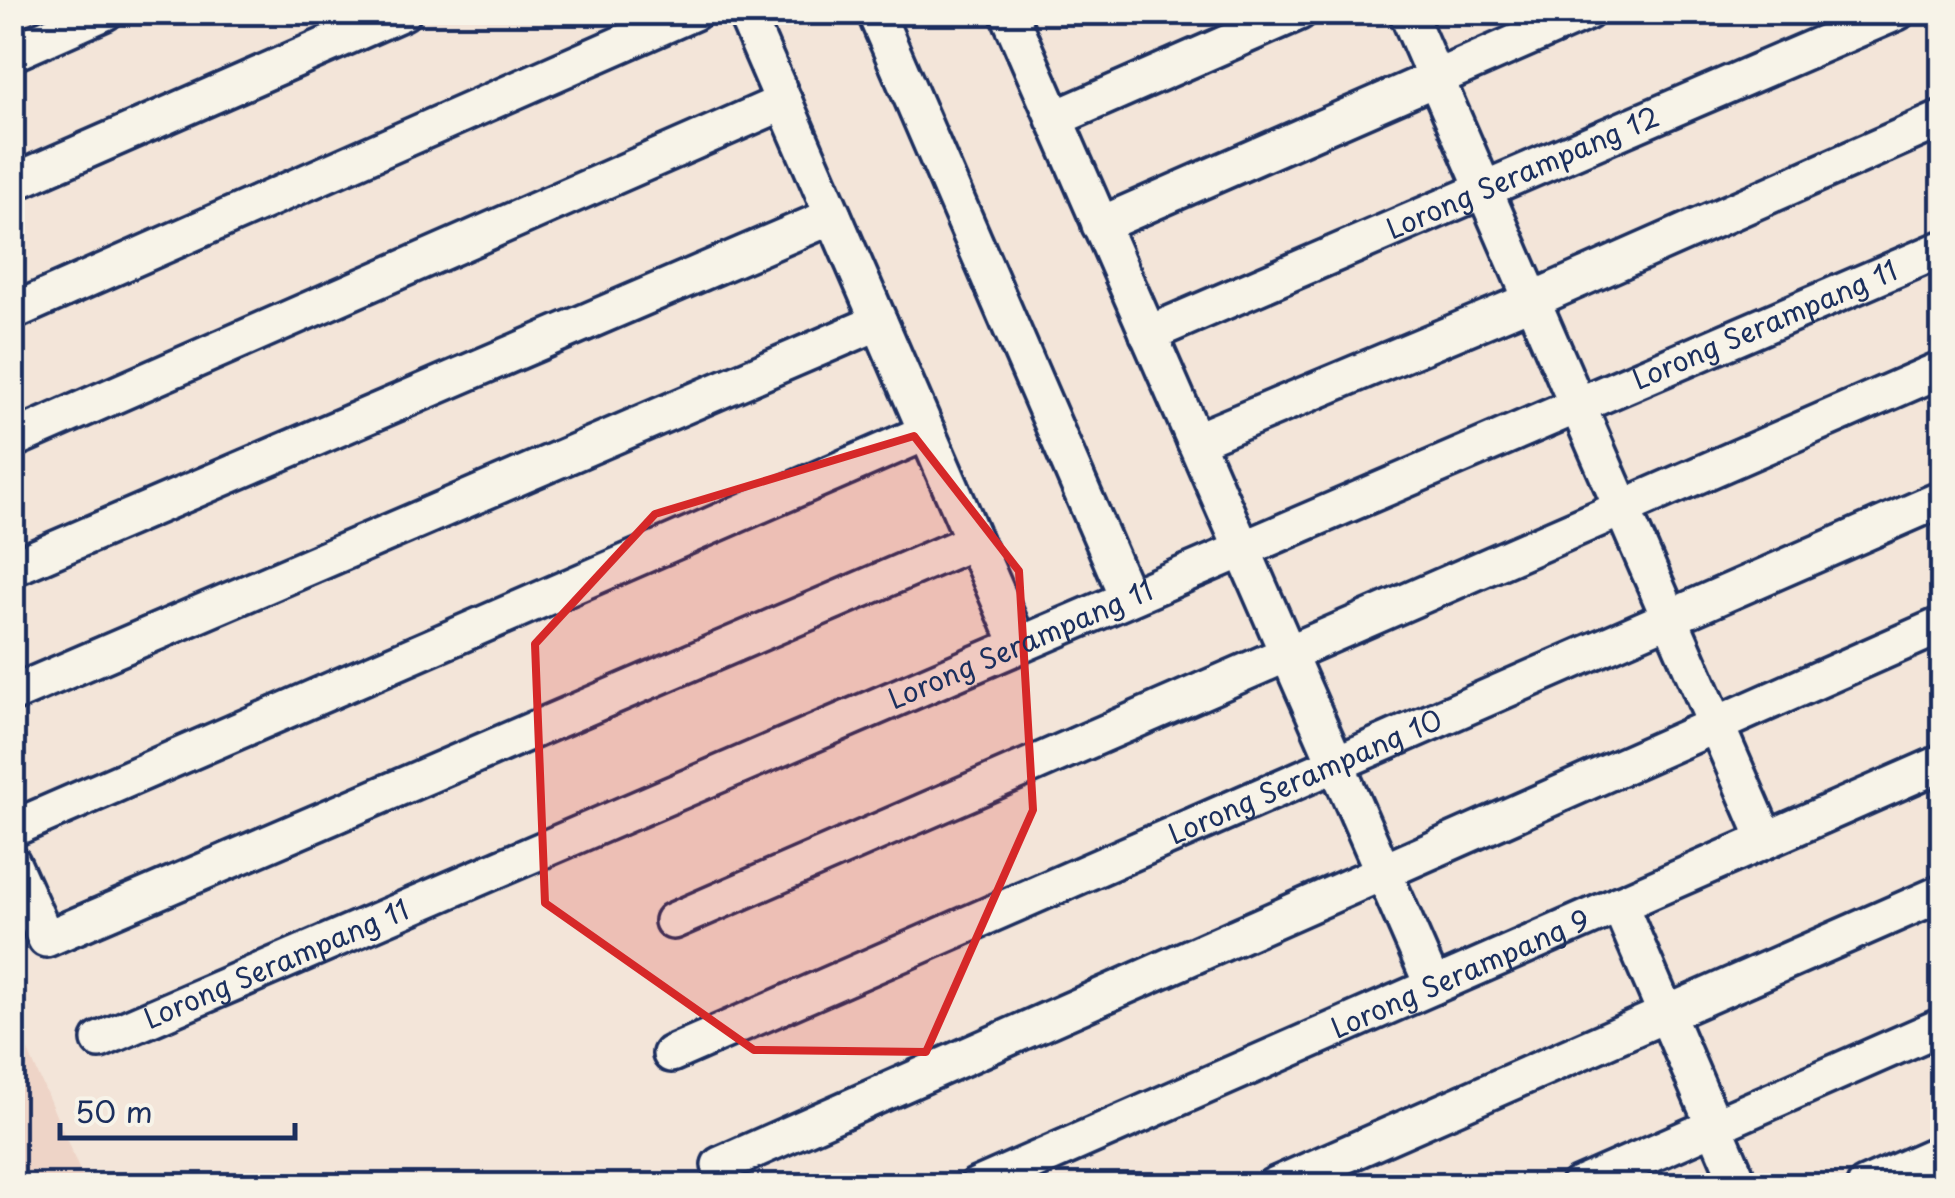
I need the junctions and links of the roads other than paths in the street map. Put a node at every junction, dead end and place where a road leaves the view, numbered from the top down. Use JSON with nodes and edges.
{"nodes":[{"id":1,"x":104,"y":12,"type":"edge"},
{"id":2,"x":403,"y":12,"type":"edge"},
{"id":3,"x":694,"y":12,"type":"edge"},
{"id":4,"x":745,"y":12,"type":"edge"},
{"id":5,"x":874,"y":12,"type":"edge"},
{"id":6,"x":1008,"y":12,"type":"edge"},
{"id":7,"x":1299,"y":12,"type":"edge"},
{"id":8,"x":1407,"y":12,"type":"edge"},
{"id":9,"x":1586,"y":12,"type":"edge"},
{"id":10,"x":1896,"y":12,"type":"edge"},
{"id":11,"x":12,"y":52,"type":"edge"},
{"id":12,"x":1435,"y":77,"type":"junction"},
{"id":13,"x":784,"y":102,"type":"junction"},
{"id":14,"x":1054,"y":119,"type":"junction"},
{"id":15,"x":1942,"y":119,"type":"edge"},
{"id":16,"x":12,"y":183,"type":"edge"},
{"id":17,"x":1484,"y":188,"type":"junction"},
{"id":18,"x":833,"y":216,"type":"junction"},
{"id":19,"x":1100,"y":225,"type":"junction"},
{"id":20,"x":1942,"y":249,"type":"edge"},
{"id":21,"x":1532,"y":300,"type":"junction"},
{"id":22,"x":12,"y":312,"type":"edge"},
{"id":23,"x":879,"y":322,"type":"junction"},
{"id":24,"x":1148,"y":334,"type":"junction"},
{"id":25,"x":1942,"y":369,"type":"edge"},
{"id":26,"x":1578,"y":406,"type":"junction"},
{"id":27,"x":926,"y":432,"type":"junction"},
{"id":28,"x":12,"y":440,"type":"edge"},
{"id":29,"x":1195,"y":442,"type":"junction"},
{"id":30,"x":1942,"y":499,"type":"edge"},
{"id":31,"x":1622,"y":508,"type":"junction"},
{"id":32,"x":974,"y":540,"type":"junction"},
{"id":33,"x":1242,"y":550,"type":"junction"},
{"id":34,"x":12,"y":568,"type":"edge"},
{"id":35,"x":1128,"y":598,"type":"junction"},
{"id":36,"x":1670,"y":618,"type":"junction"},
{"id":37,"x":1942,"y":625,"type":"edge"},
{"id":38,"x":1019,"y":646,"type":"junction"},
{"id":39,"x":1288,"y":654,"type":"junction"},
{"id":40,"x":12,"y":694,"type":"edge"},
{"id":41,"x":1716,"y":725,"type":"junction"},
{"id":42,"x":1942,"y":762,"type":"edge"},
{"id":43,"x":1336,"y":764,"type":"junction"},
{"id":44,"x":12,"y":829,"type":"edge"},
{"id":45,"x":1766,"y":840,"type":"junction"},
{"id":46,"x":12,"y":863,"type":"edge"},
{"id":47,"x":1384,"y":872,"type":"junction"},
{"id":48,"x":1942,"y":894,"type":"edge"},
{"id":49,"x":1618,"y":904,"type":"junction"},
{"id":50,"x":673,"y":921,"type":"dead end"},
{"id":51,"x":1434,"y":986,"type":"junction"},
{"id":52,"x":1666,"y":1014,"type":"junction"},
{"id":53,"x":1942,"y":1026,"type":"edge"},
{"id":54,"x":100,"y":1040,"type":"dead end"},
{"id":55,"x":671,"y":1054,"type":"dead end"},
{"id":56,"x":1714,"y":1126,"type":"junction"},
{"id":57,"x":1942,"y":1152,"type":"edge"},
{"id":58,"x":720,"y":1165,"type":"dead end"},
{"id":59,"x":977,"y":1186,"type":"edge"},
{"id":60,"x":1274,"y":1186,"type":"edge"},
{"id":61,"x":1578,"y":1186,"type":"edge"},
{"id":62,"x":1740,"y":1186,"type":"edge"},
{"id":63,"x":1865,"y":1186,"type":"edge"}],
"edges":[{"from":1,"to":11,"type":"street"},
{"from":2,"to":16,"type":"street"},
{"from":3,"to":22,"type":"street"},
{"from":4,"to":13,"type":"street"},
{"from":5,"to":35,"type":"street"},
{"from":6,"to":14,"type":"street"},
{"from":7,"to":14,"type":"street"},
{"from":8,"to":12,"type":"street"},
{"from":9,"to":12,"type":"street"},
{"from":10,"to":17,"type":"street","name":"Lorong Serampang 12"},
{"from":12,"to":17,"type":"street"},
{"from":12,"to":19,"type":"street"},
{"from":13,"to":18,"type":"street"},
{"from":13,"to":28,"type":"street"},
{"from":14,"to":19,"type":"street"},
{"from":15,"to":21,"type":"street"},
{"from":17,"to":21,"type":"street"},
{"from":17,"to":24,"type":"street","name":"Lorong Serampang 12"},
{"from":18,"to":23,"type":"street"},
{"from":18,"to":34,"type":"street"},
{"from":19,"to":24,"type":"street"},
{"from":20,"to":26,"type":"street","name":"Lorong Serampang 11"},
{"from":21,"to":26,"type":"street"},
{"from":21,"to":29,"type":"street"},
{"from":23,"to":27,"type":"street"},
{"from":23,"to":40,"type":"street"},
{"from":24,"to":29,"type":"street"},
{"from":25,"to":31,"type":"street"},
{"from":26,"to":31,"type":"street"},
{"from":26,"to":33,"type":"street","name":"Lorong Serampang 11"},
{"from":27,"to":32,"type":"street"},
{"from":27,"to":44,"type":"street"},
{"from":29,"to":33,"type":"street"},
{"from":30,"to":36,"type":"street","name":"Lorong Serampang 10"},
{"from":31,"to":36,"type":"street"},
{"from":31,"to":39,"type":"street"},
{"from":32,"to":38,"type":"street"},
{"from":32,"to":46,"type":"street"},
{"from":33,"to":35,"type":"street","name":"Lorong Serampang 11"},
{"from":33,"to":39,"type":"street"},
{"from":35,"to":38,"type":"street","name":"Lorong Serampang 11"},
{"from":36,"to":41,"type":"street"},
{"from":36,"to":43,"type":"street","name":"Lorong Serampang 10"},
{"from":37,"to":41,"type":"street"},
{"from":38,"to":54,"type":"street","name":"Lorong Serampang 11"},
{"from":39,"to":43,"type":"street"},
{"from":39,"to":50,"type":"street"},
{"from":41,"to":45,"type":"street"},
{"from":41,"to":47,"type":"street"},
{"from":42,"to":45,"type":"street","name":"Lorong Serampang 9"},
{"from":43,"to":47,"type":"street"},
{"from":43,"to":55,"type":"street","name":"Lorong Serampang 10"},
{"from":45,"to":49,"type":"street","name":"Lorong Serampang 9"},
{"from":47,"to":51,"type":"street"},
{"from":47,"to":58,"type":"street"},
{"from":48,"to":52,"type":"street"},
{"from":49,"to":51,"type":"street","name":"Lorong Serampang 9"},
{"from":49,"to":52,"type":"street"},
{"from":51,"to":59,"type":"street","name":"Lorong Serampang 9"},
{"from":52,"to":56,"type":"street"},
{"from":52,"to":60,"type":"street"},
{"from":53,"to":56,"type":"street"},
{"from":56,"to":61,"type":"street"},
{"from":56,"to":62,"type":"street"},
{"from":57,"to":63,"type":"street"}]}
